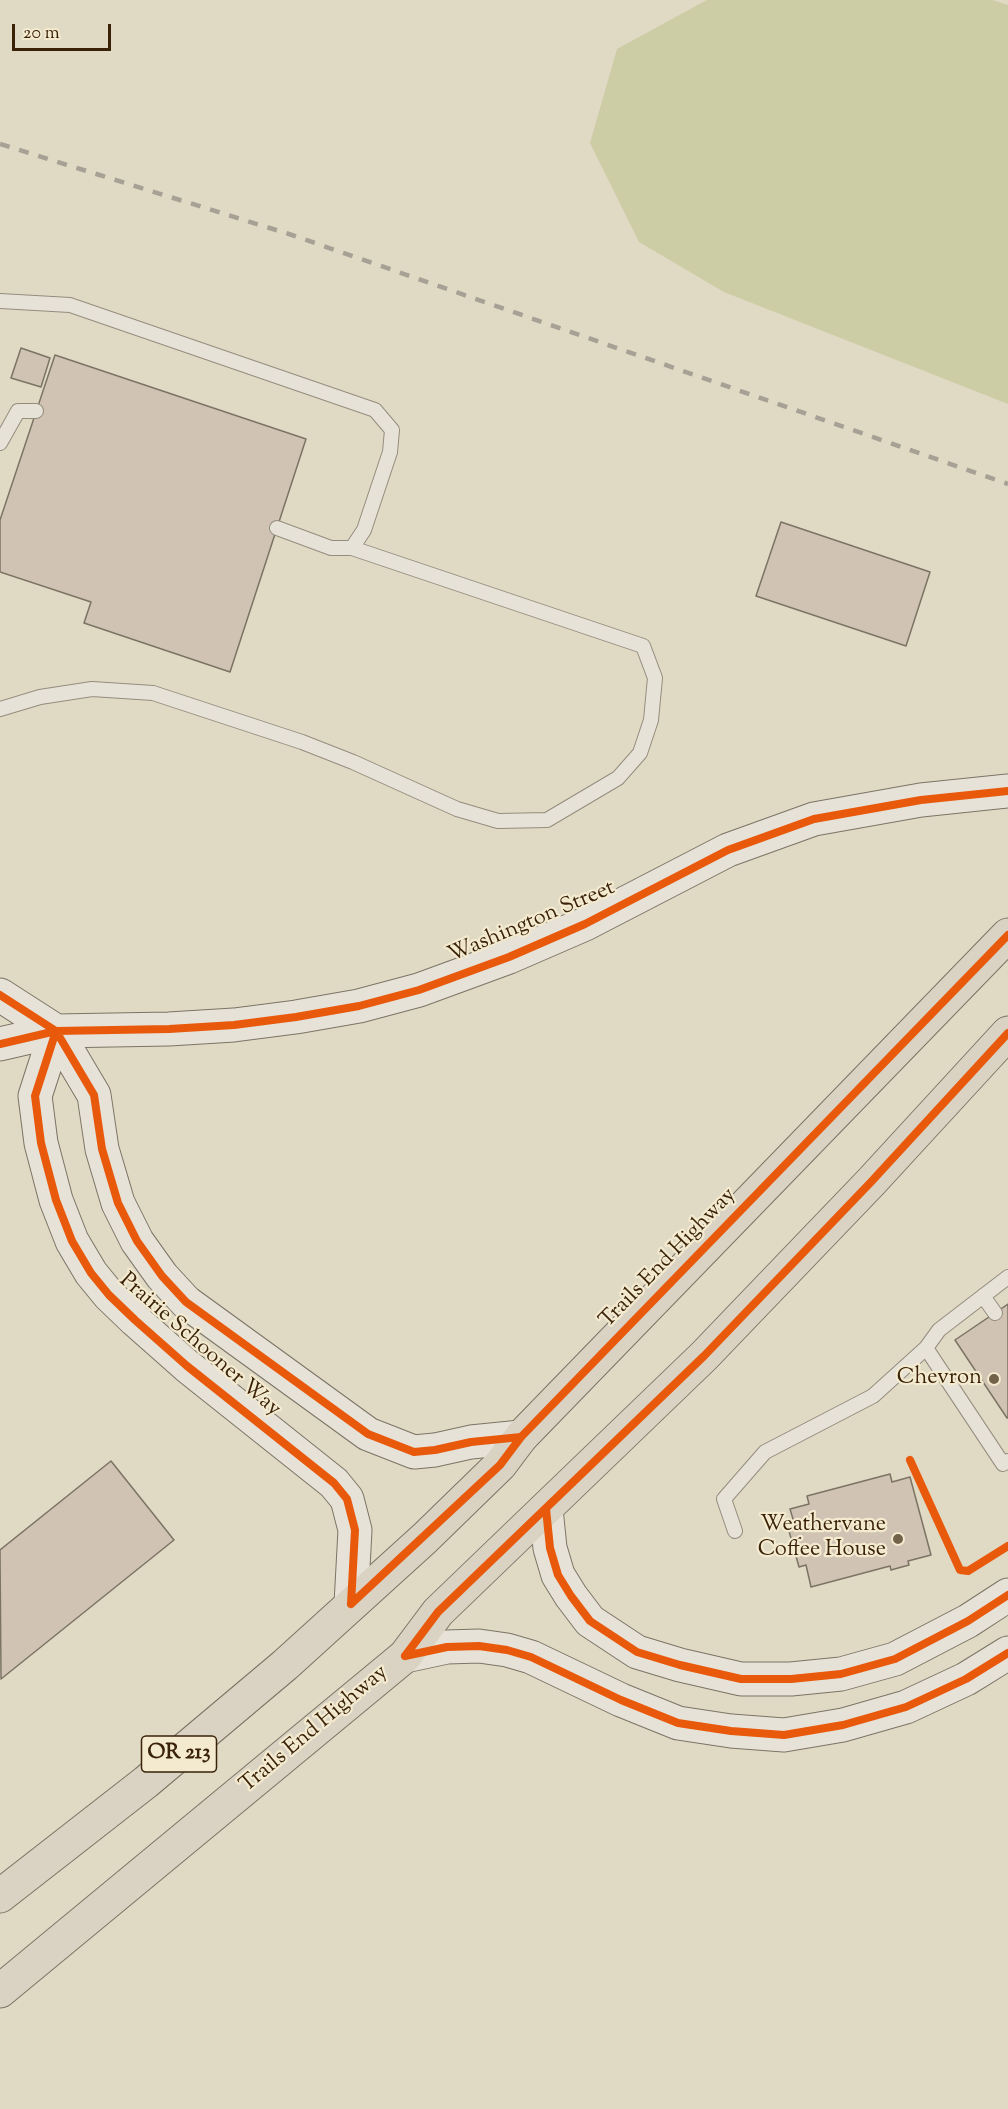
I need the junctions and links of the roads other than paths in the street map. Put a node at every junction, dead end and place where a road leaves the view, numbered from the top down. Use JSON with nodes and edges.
{"nodes":[{"id":1,"x":0,"y":301,"type":"edge"},
{"id":2,"x":36,"y":411,"type":"dead end"},
{"id":3,"x":0,"y":443,"type":"edge"},
{"id":4,"x":277,"y":528,"type":"dead end"},
{"id":5,"x":352,"y":548,"type":"junction"},
{"id":6,"x":0,"y":709,"type":"edge"},
{"id":7,"x":1008,"y":791,"type":"edge"},
{"id":8,"x":1008,"y":934,"type":"edge"},
{"id":9,"x":0,"y":995,"type":"edge"},
{"id":10,"x":56,"y":1031,"type":"junction"},
{"id":11,"x":1008,"y":1033,"type":"edge"},
{"id":12,"x":0,"y":1044,"type":"edge"},
{"id":13,"x":1008,"y":1277,"type":"edge"},
{"id":14,"x":983,"y":1296,"type":"junction"},
{"id":15,"x":995,"y":1313,"type":"dead end"},
{"id":16,"x":926,"y":1348,"type":"junction"},
{"id":17,"x":521,"y":1437,"type":"junction"},
{"id":18,"x":1008,"y":1461,"type":"edge"},
{"id":19,"x":546,"y":1509,"type":"junction"},
{"id":20,"x":735,"y":1531,"type":"dead end"},
{"id":21,"x":1008,"y":1595,"type":"edge"},
{"id":22,"x":351,"y":1604,"type":"junction"},
{"id":23,"x":1008,"y":1653,"type":"edge"},
{"id":24,"x":405,"y":1656,"type":"junction"},
{"id":25,"x":0,"y":1896,"type":"edge"},
{"id":26,"x":0,"y":1991,"type":"edge"}],
"edges":[{"from":1,"to":5,"type":"lane"},
{"from":2,"to":3,"type":"lane"},
{"from":4,"to":5,"type":"lane"},
{"from":5,"to":6,"type":"lane"},
{"from":7,"to":10,"type":"main road","name":"Washington Street"},
{"from":8,"to":17,"type":"highway","name":"Trails End Highway","number":"OR 213"},
{"from":9,"to":10,"type":"main road"},
{"from":10,"to":12,"type":"main road","name":"Washington Street"},
{"from":10,"to":17,"type":"main road","name":"Prairie Schooner Way"},
{"from":10,"to":22,"type":"main road","name":"Prairie Schooner Way"},
{"from":11,"to":19,"type":"highway","name":"Trails End Highway","number":"OR 213"},
{"from":13,"to":14,"type":"lane"},
{"from":14,"to":15,"type":"lane"},
{"from":14,"to":16,"type":"lane"},
{"from":16,"to":18,"type":"lane"},
{"from":16,"to":20,"type":"lane"},
{"from":17,"to":22,"type":"highway","name":"Trails End Highway","number":"OR 213"},
{"from":19,"to":21,"type":"main road"},
{"from":19,"to":24,"type":"highway","name":"Trails End Highway","number":"OR 213"},
{"from":22,"to":25,"type":"highway","name":"Trails End Highway","number":"OR 213"},
{"from":23,"to":24,"type":"main road"},
{"from":24,"to":26,"type":"highway","name":"Trails End Highway","number":"OR 213"}]}
